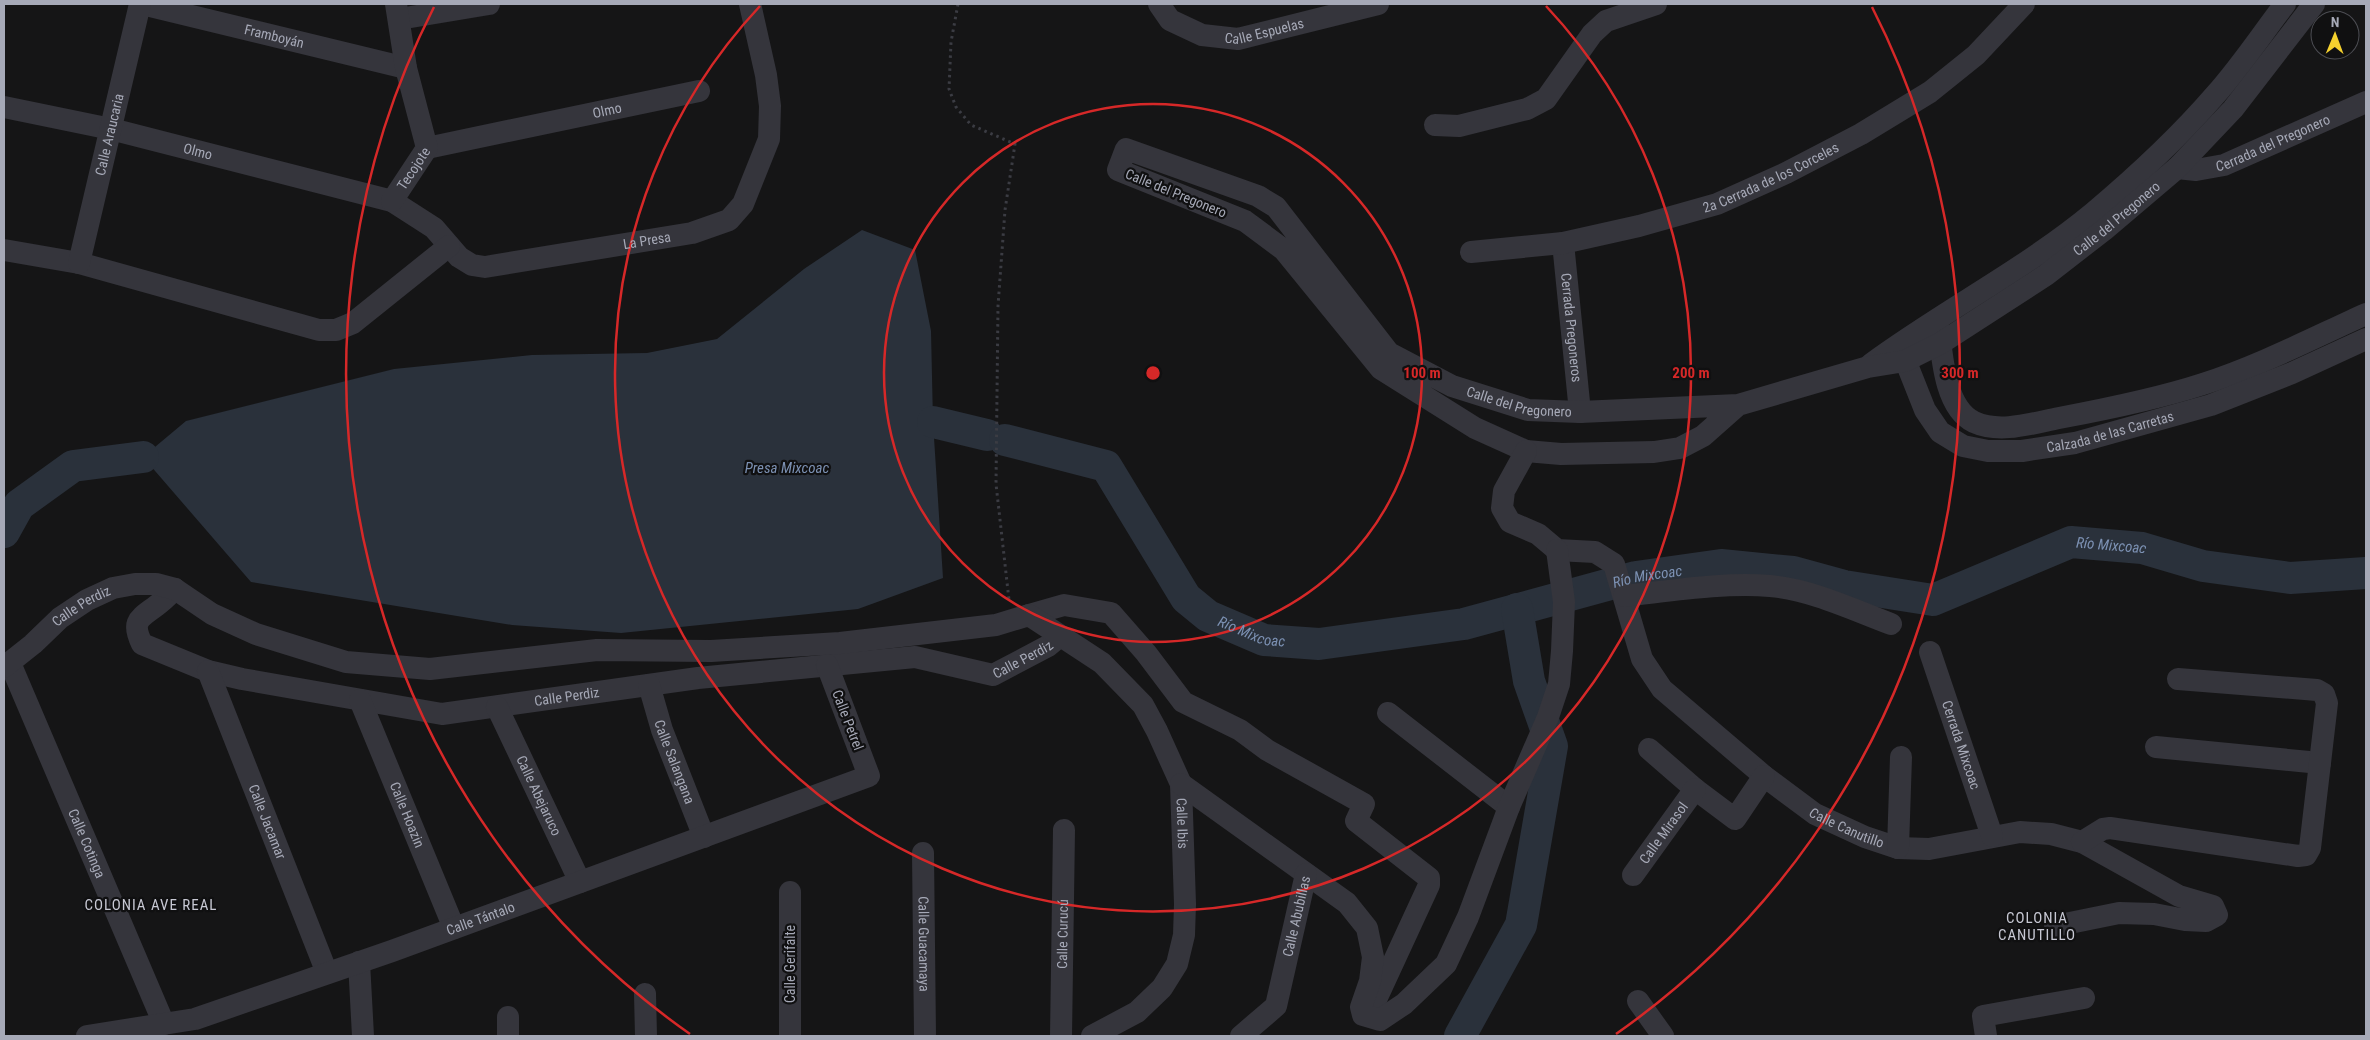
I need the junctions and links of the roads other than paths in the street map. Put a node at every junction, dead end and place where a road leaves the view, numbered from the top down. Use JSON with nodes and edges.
{"nodes":[{"id":1,"x":141,"y":4,"type":"edge"},
{"id":2,"x":489,"y":4,"type":"edge"},
{"id":3,"x":750,"y":4,"type":"edge"},
{"id":4,"x":1159,"y":4,"type":"edge"},
{"id":5,"x":1369,"y":4,"type":"edge"},
{"id":6,"x":1656,"y":4,"type":"edge"},
{"id":7,"x":2024,"y":4,"type":"edge"},
{"id":8,"x":2285,"y":4,"type":"edge"},
{"id":9,"x":2314,"y":4,"type":"edge"},
{"id":10,"x":397,"y":12,"type":"edge"},
{"id":11,"x":406,"y":68,"type":"junction"},
{"id":12,"x":699,"y":91,"type":"dead end"},
{"id":13,"x":2366,"y":102,"type":"edge"},
{"id":14,"x":4,"y":107,"type":"edge"},
{"id":15,"x":1435,"y":125,"type":"dead end"},
{"id":16,"x":111,"y":129,"type":"junction"},
{"id":17,"x":427,"y":148,"type":"junction"},
{"id":18,"x":2177,"y":168,"type":"junction"},
{"id":19,"x":392,"y":201,"type":"junction"},
{"id":20,"x":1563,"y":243,"type":"junction"},
{"id":21,"x":449,"y":246,"type":"junction"},
{"id":22,"x":4,"y":250,"type":"edge"},
{"id":23,"x":1471,"y":252,"type":"dead end"},
{"id":24,"x":79,"y":263,"type":"junction"},
{"id":25,"x":472,"y":265,"type":"joint"},
{"id":26,"x":2366,"y":314,"type":"edge"},
{"id":27,"x":1938,"y":319,"type":"junction"},
{"id":28,"x":2366,"y":339,"type":"edge"},
{"id":29,"x":1941,"y":343,"type":"junction"},
{"id":30,"x":1902,"y":352,"type":"junction"},
{"id":31,"x":1738,"y":405,"type":"junction"},
{"id":32,"x":1580,"y":412,"type":"junction"},
{"id":33,"x":1526,"y":450,"type":"junction"},
{"id":34,"x":1557,"y":551,"type":"junction"},
{"id":35,"x":175,"y":590,"type":"junction"},
{"id":36,"x":1624,"y":595,"type":"junction"},
{"id":37,"x":1036,"y":624,"type":"junction"},
{"id":38,"x":1890,"y":624,"type":"dead end"},
{"id":39,"x":1930,"y":652,"type":"dead end"},
{"id":40,"x":7,"y":665,"type":"edge"},
{"id":41,"x":827,"y":665,"type":"junction"},
{"id":42,"x":208,"y":671,"type":"junction"},
{"id":43,"x":2178,"y":679,"type":"dead end"},
{"id":44,"x":649,"y":685,"type":"junction"},
{"id":45,"x":360,"y":700,"type":"junction"},
{"id":46,"x":497,"y":707,"type":"junction"},
{"id":47,"x":1388,"y":713,"type":"dead end"},
{"id":48,"x":2156,"y":747,"type":"dead end"},
{"id":49,"x":1649,"y":750,"type":"dead end"},
{"id":50,"x":1901,"y":757,"type":"dead end"},
{"id":51,"x":2320,"y":763,"type":"junction"},
{"id":52,"x":869,"y":776,"type":"joint"},
{"id":53,"x":1764,"y":776,"type":"junction"},
{"id":54,"x":1181,"y":784,"type":"junction"},
{"id":55,"x":1695,"y":789,"type":"junction"},
{"id":56,"x":1509,"y":806,"type":"junction"},
{"id":57,"x":1064,"y":830,"type":"dead end"},
{"id":58,"x":1992,"y":836,"type":"junction"},
{"id":59,"x":704,"y":837,"type":"junction"},
{"id":60,"x":2082,"y":842,"type":"junction"},
{"id":61,"x":1898,"y":848,"type":"junction"},
{"id":62,"x":923,"y":853,"type":"dead end"},
{"id":63,"x":1306,"y":874,"type":"junction"},
{"id":64,"x":1633,"y":875,"type":"dead end"},
{"id":65,"x":580,"y":882,"type":"junction"},
{"id":66,"x":790,"y":892,"type":"dead end"},
{"id":67,"x":2055,"y":926,"type":"dead end"},
{"id":68,"x":454,"y":928,"type":"junction"},
{"id":69,"x":360,"y":962,"type":"junction"},
{"id":70,"x":327,"y":973,"type":"junction"},
{"id":71,"x":645,"y":994,"type":"dead end"},
{"id":72,"x":2084,"y":998,"type":"dead end"},
{"id":73,"x":1638,"y":1001,"type":"dead end"},
{"id":74,"x":1368,"y":1017,"type":"junction"},
{"id":75,"x":164,"y":1024,"type":"junction"},
{"id":76,"x":197,"y":1028,"type":"edge"},
{"id":77,"x":87,"y":1036,"type":"edge"},
{"id":78,"x":363,"y":1036,"type":"edge"},
{"id":79,"x":646,"y":1036,"type":"edge"},
{"id":80,"x":790,"y":1036,"type":"edge"},
{"id":81,"x":925,"y":1036,"type":"edge"},
{"id":82,"x":1061,"y":1036,"type":"edge"},
{"id":83,"x":1092,"y":1036,"type":"edge"},
{"id":84,"x":1240,"y":1036,"type":"edge"},
{"id":85,"x":1663,"y":1036,"type":"edge"},
{"id":86,"x":1986,"y":1036,"type":"edge"}],
"edges":[{"from":1,"to":11,"type":"street","name":"Framboyán"},
{"from":1,"to":16,"type":"street","name":"Calle Araucaria"},
{"from":2,"to":10,"type":"street"},
{"from":3,"to":25,"type":"street","name":"La Presa"},
{"from":4,"to":5,"type":"street","name":"Calle Espuelas"},
{"from":6,"to":15,"type":"street"},
{"from":7,"to":20,"type":"street","name":"2a Cerrada de los Corceles"},
{"from":8,"to":27,"type":"street","name":"Calle del Pregonero"},
{"from":9,"to":18,"type":"street","name":"Calle del Pregonero"},
{"from":10,"to":11,"type":"street","name":"Tecojote"},
{"from":11,"to":17,"type":"street","name":"Tecojote"},
{"from":12,"to":17,"type":"street","name":"Olmo"},
{"from":13,"to":18,"type":"street","name":"Cerrada del Pregonero"},
{"from":14,"to":16,"type":"street","name":"Olmo"},
{"from":16,"to":19,"type":"street","name":"Olmo"},
{"from":16,"to":24,"type":"street","name":"Calle Araucaria"},
{"from":17,"to":19,"type":"street","name":"Tecojote"},
{"from":18,"to":29,"type":"street","name":"Calle del Pregonero"},
{"from":19,"to":21,"type":"street","name":"Tecojote"},
{"from":20,"to":23,"type":"street","name":"2a Cerrada de los Corceles"},
{"from":20,"to":32,"type":"street","name":"Cerrada Pregoneros"},
{"from":21,"to":24,"type":"street"},
{"from":21,"to":25,"type":"street","name":"Tecojote"},
{"from":22,"to":24,"type":"street"},
{"from":26,"to":29,"type":"street","name":"Calzada de las Carretas"},
{"from":27,"to":29,"type":"street","name":"Calzada de las Carretas"},
{"from":27,"to":30,"type":"street","name":"Calle del Pregonero"},
{"from":28,"to":30,"type":"street","name":"Calzada de las Carretas"},
{"from":29,"to":30,"type":"street","name":"Calle del Pregonero"},
{"from":30,"to":31,"type":"street","name":"Calle del Pregonero"},
{"from":31,"to":32,"type":"street","name":"Calle del Pregonero"},
{"from":31,"to":33,"type":"street","name":"Calle del Pregonero"},
{"from":32,"to":33,"type":"street","name":"Calle del Pregonero"},
{"from":33,"to":34,"type":"street"},
{"from":34,"to":36,"type":"street","name":"Calle Canutillo"},
{"from":34,"to":56,"type":"street"},
{"from":35,"to":37,"type":"street","name":"Calle Perdiz"},
{"from":35,"to":40,"type":"street","name":"Calle Perdiz"},
{"from":35,"to":42,"type":"street","name":"Calle Perdiz"},
{"from":36,"to":38,"type":"street"},
{"from":36,"to":53,"type":"street","name":"Calle Canutillo"},
{"from":37,"to":41,"type":"street","name":"Calle Perdiz"},
{"from":37,"to":54,"type":"street","name":"Calle Ibis"},
{"from":37,"to":74,"type":"street"},
{"from":39,"to":58,"type":"street","name":"Cerrada Mixcoac"},
{"from":40,"to":75,"type":"street","name":"Calle Cotinga"},
{"from":41,"to":44,"type":"street","name":"Calle Perdiz"},
{"from":41,"to":52,"type":"street","name":"Calle Petrel"},
{"from":42,"to":45,"type":"street","name":"Calle Perdiz"},
{"from":42,"to":70,"type":"street","name":"Calle Jacamar"},
{"from":43,"to":51,"type":"street"},
{"from":44,"to":46,"type":"street","name":"Calle Perdiz"},
{"from":44,"to":59,"type":"street","name":"Calle Salangana"},
{"from":45,"to":46,"type":"street","name":"Calle Perdiz"},
{"from":45,"to":68,"type":"street","name":"Calle Hoazin"},
{"from":46,"to":65,"type":"street","name":"Calle Abejaruco"},
{"from":47,"to":56,"type":"street"},
{"from":48,"to":51,"type":"street"},
{"from":49,"to":55,"type":"street","name":"Calle Mirasol"},
{"from":50,"to":61,"type":"street"},
{"from":51,"to":60,"type":"street"},
{"from":52,"to":59,"type":"street","name":"Calle Tántalo"},
{"from":53,"to":55,"type":"street","name":"Calle Mirasol"},
{"from":53,"to":61,"type":"street","name":"Calle Canutillo"},
{"from":54,"to":63,"type":"street","name":"Calle Abubillas"},
{"from":54,"to":83,"type":"street","name":"Calle Ibis"},
{"from":55,"to":64,"type":"street","name":"Calle Mirasol"},
{"from":56,"to":74,"type":"street"},
{"from":57,"to":82,"type":"street","name":"Calle Curucú"},
{"from":58,"to":60,"type":"street","name":"Calle Canutillo"},
{"from":58,"to":61,"type":"street","name":"Calle Canutillo"},
{"from":59,"to":65,"type":"street","name":"Calle Tántalo"},
{"from":60,"to":67,"type":"street","name":"Calle Canutillo"},
{"from":62,"to":81,"type":"street","name":"Calle Guacamaya"},
{"from":63,"to":74,"type":"street"},
{"from":63,"to":84,"type":"street","name":"Calle Abubillas"},
{"from":65,"to":68,"type":"street","name":"Calle Tántalo"},
{"from":66,"to":80,"type":"street","name":"Calle Gerifalte"},
{"from":68,"to":69,"type":"street","name":"Calle Tántalo"},
{"from":69,"to":70,"type":"street","name":"Calle Tántalo"},
{"from":69,"to":78,"type":"street"},
{"from":70,"to":76,"type":"street","name":"Calle Tántalo"},
{"from":71,"to":79,"type":"street"},
{"from":72,"to":86,"type":"street"},
{"from":73,"to":85,"type":"street"},
{"from":75,"to":76,"type":"street","name":"Calle Tántalo"},
{"from":75,"to":77,"type":"street","name":"Calle Tántalo"}]}
